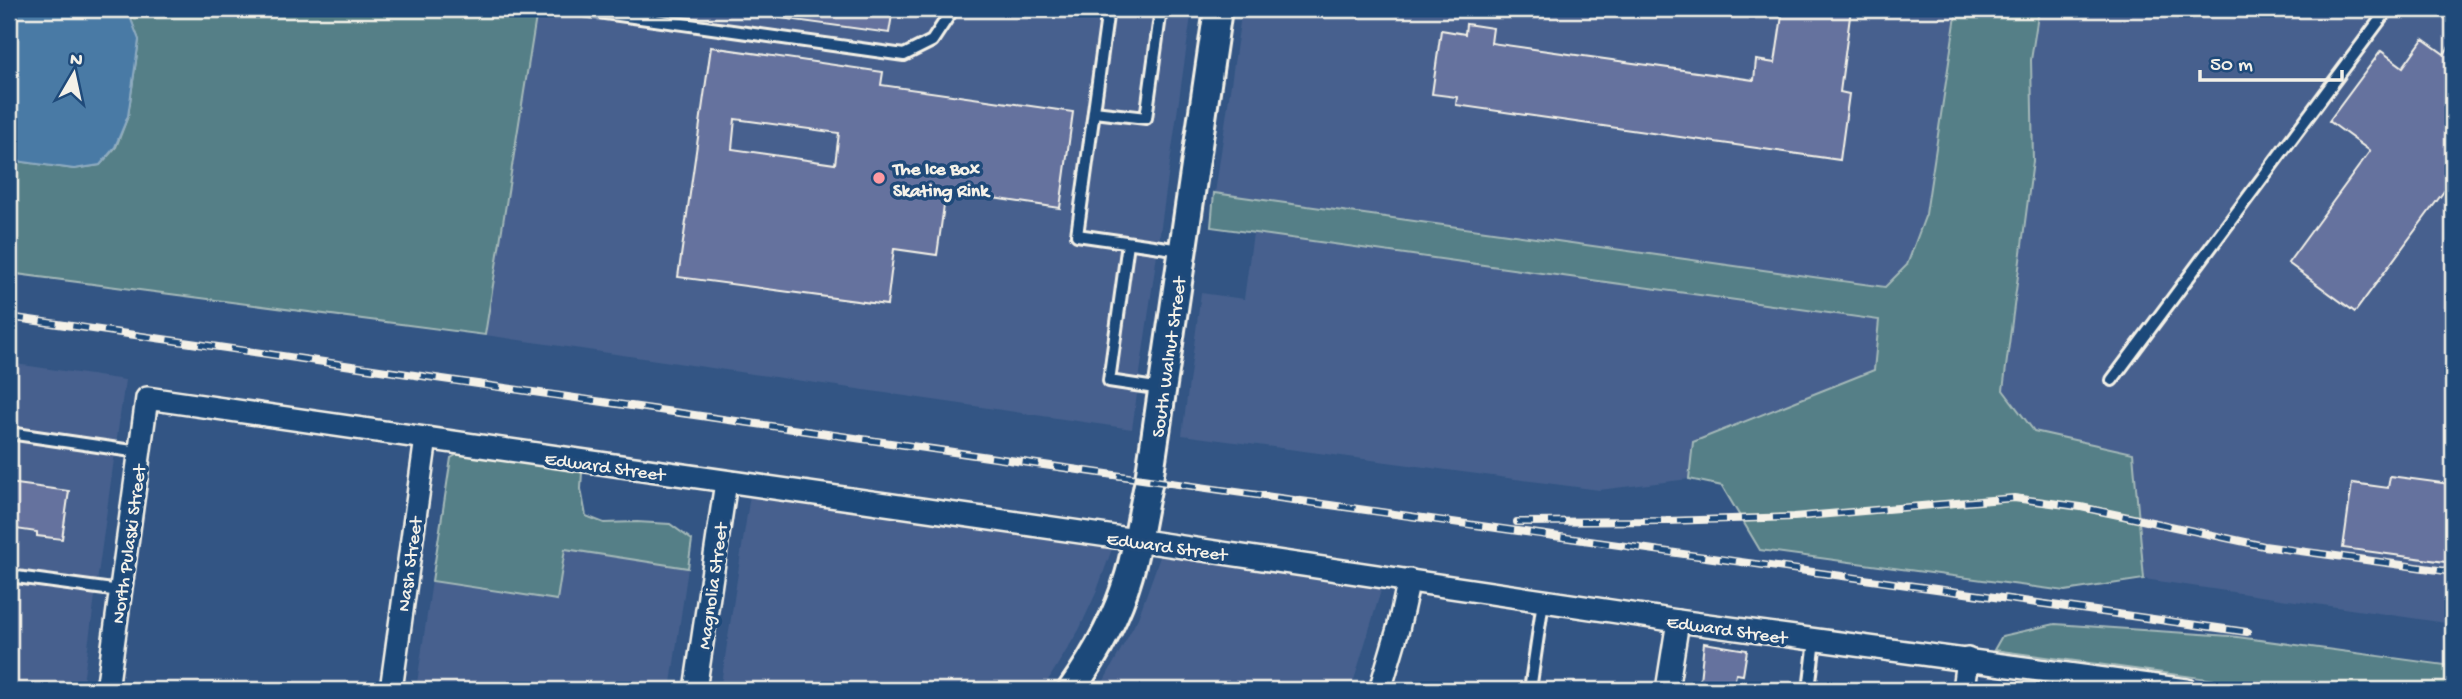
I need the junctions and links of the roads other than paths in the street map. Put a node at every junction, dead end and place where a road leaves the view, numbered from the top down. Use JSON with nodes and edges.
{"nodes":[{"id":1,"x":576,"y":9,"type":"edge"},
{"id":2,"x":953,"y":9,"type":"edge"},
{"id":3,"x":1108,"y":9,"type":"edge"},
{"id":4,"x":1161,"y":9,"type":"edge"},
{"id":5,"x":1218,"y":9,"type":"edge"},
{"id":6,"x":2388,"y":9,"type":"edge"},
{"id":7,"x":1094,"y":112,"type":"junction"},
{"id":8,"x":1128,"y":243,"type":"junction"},
{"id":9,"x":1183,"y":250,"type":"junction"},
{"id":10,"x":2112,"y":380,"type":"dead end"},
{"id":11,"x":1162,"y":389,"type":"junction"},
{"id":12,"x":147,"y":398,"type":"joint"},
{"id":13,"x":9,"y":433,"type":"edge"},
{"id":14,"x":426,"y":438,"type":"junction"},
{"id":15,"x":139,"y":452,"type":"junction"},
{"id":16,"x":726,"y":482,"type":"junction"},
{"id":17,"x":1136,"y":540,"type":"junction"},
{"id":18,"x":9,"y":576,"type":"edge"},
{"id":19,"x":1409,"y":580,"type":"junction"},
{"id":20,"x":120,"y":591,"type":"junction"},
{"id":21,"x":1543,"y":601,"type":"junction"},
{"id":22,"x":1678,"y":621,"type":"junction"},
{"id":23,"x":1815,"y":640,"type":"junction"},
{"id":24,"x":1967,"y":659,"type":"junction"},
{"id":25,"x":2081,"y":683,"type":"edge"},
{"id":26,"x":107,"y":690,"type":"edge"},
{"id":27,"x":391,"y":690,"type":"edge"},
{"id":28,"x":695,"y":690,"type":"edge"},
{"id":29,"x":1071,"y":690,"type":"edge"},
{"id":30,"x":1380,"y":690,"type":"edge"},
{"id":31,"x":1530,"y":690,"type":"edge"},
{"id":32,"x":1667,"y":690,"type":"edge"},
{"id":33,"x":1809,"y":690,"type":"edge"},
{"id":34,"x":1963,"y":690,"type":"edge"},
{"id":35,"x":2186,"y":690,"type":"edge"}],
"edges":[{"from":1,"to":2,"type":"lane"},
{"from":3,"to":7,"type":"lane"},
{"from":4,"to":7,"type":"lane"},
{"from":5,"to":9,"type":"street","name":"South Walnut Street"},
{"from":6,"to":10,"type":"lane"},
{"from":7,"to":8,"type":"lane"},
{"from":8,"to":9,"type":"lane"},
{"from":8,"to":11,"type":"lane"},
{"from":9,"to":11,"type":"street","name":"South Walnut Street"},
{"from":11,"to":17,"type":"street","name":"South Walnut Street"},
{"from":12,"to":14,"type":"street","name":"Edward Street"},
{"from":12,"to":15,"type":"street","name":"North Pulaski Street"},
{"from":13,"to":15,"type":"lane"},
{"from":14,"to":16,"type":"street","name":"Edward Street"},
{"from":14,"to":27,"type":"street","name":"Nash Street"},
{"from":15,"to":20,"type":"street","name":"North Pulaski Street"},
{"from":16,"to":17,"type":"street","name":"Edward Street"},
{"from":16,"to":28,"type":"street","name":"Magnolia Street"},
{"from":17,"to":19,"type":"street","name":"Edward Street"},
{"from":17,"to":29,"type":"street","name":"South Walnut Street"},
{"from":18,"to":20,"type":"lane"},
{"from":19,"to":21,"type":"street","name":"Edward Street"},
{"from":19,"to":30,"type":"street"},
{"from":20,"to":26,"type":"street","name":"North Pulaski Street"},
{"from":21,"to":22,"type":"street","name":"Edward Street"},
{"from":21,"to":31,"type":"lane"},
{"from":22,"to":23,"type":"street","name":"Edward Street"},
{"from":22,"to":32,"type":"street"},
{"from":23,"to":24,"type":"street","name":"Edward Street"},
{"from":23,"to":33,"type":"lane"},
{"from":24,"to":25,"type":"street","name":"Edward Street"},
{"from":24,"to":34,"type":"street"},
{"from":25,"to":35,"type":"street","name":"Edward Street"}]}
